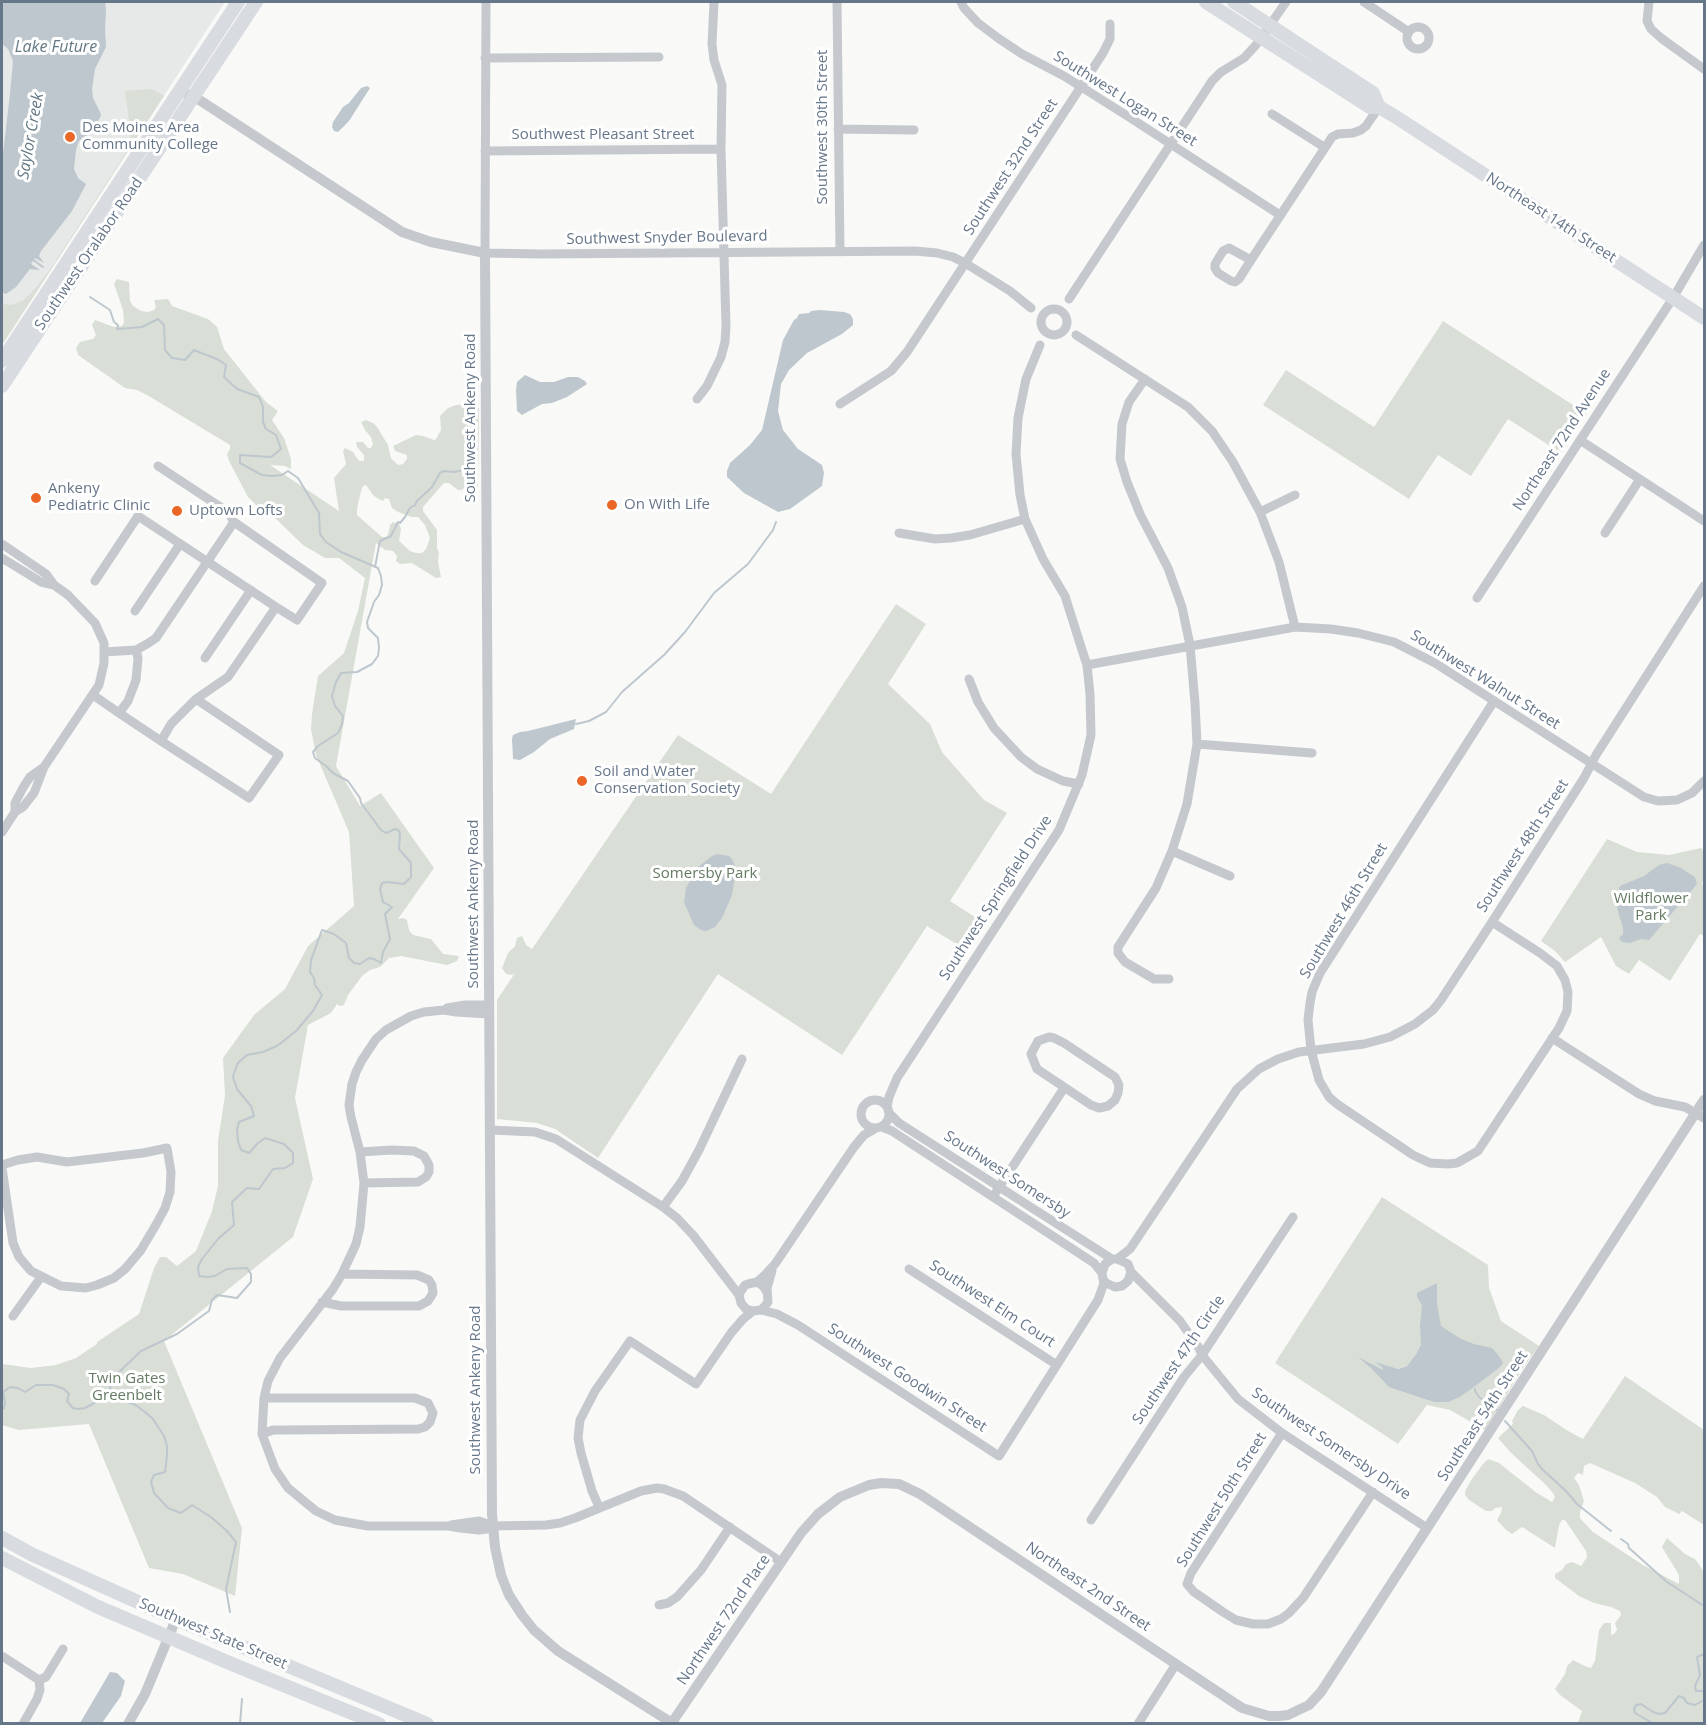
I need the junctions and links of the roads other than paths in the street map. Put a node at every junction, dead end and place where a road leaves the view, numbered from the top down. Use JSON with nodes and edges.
{"nodes":[{"id":1,"x":238,"y":2,"type":"edge"},
{"id":2,"x":256,"y":2,"type":"edge"},
{"id":3,"x":486,"y":2,"type":"edge"},
{"id":4,"x":714,"y":2,"type":"edge"},
{"id":5,"x":837,"y":2,"type":"edge"},
{"id":6,"x":961,"y":2,"type":"edge"},
{"id":7,"x":1206,"y":2,"type":"edge"},
{"id":8,"x":1234,"y":2,"type":"edge"},
{"id":9,"x":1286,"y":2,"type":"edge"},
{"id":10,"x":1364,"y":2,"type":"edge"},
{"id":11,"x":1649,"y":2,"type":"edge"},
{"id":12,"x":1110,"y":24,"type":"dead end"},
{"id":13,"x":1270,"y":26,"type":"junction"},
{"id":14,"x":1408,"y":32,"type":"dead end"},
{"id":15,"x":1261,"y":38,"type":"junction"},
{"id":16,"x":659,"y":57,"type":"dead end"},
{"id":17,"x":485,"y":58,"type":"junction"},
{"id":18,"x":1704,"y":69,"type":"edge"},
{"id":19,"x":1082,"y":87,"type":"junction"},
{"id":20,"x":179,"y":90,"type":"junction"},
{"id":21,"x":192,"y":98,"type":"junction"},
{"id":22,"x":1379,"y":107,"type":"junction"},
{"id":23,"x":1272,"y":114,"type":"dead end"},
{"id":24,"x":838,"y":129,"type":"junction"},
{"id":25,"x":914,"y":130,"type":"dead end"},
{"id":26,"x":1171,"y":144,"type":"junction"},
{"id":27,"x":1324,"y":147,"type":"junction"},
{"id":28,"x":721,"y":149,"type":"junction"},
{"id":29,"x":485,"y":151,"type":"junction"},
{"id":30,"x":1280,"y":215,"type":"junction"},
{"id":31,"x":1704,"y":245,"type":"edge"},
{"id":32,"x":724,"y":252,"type":"junction"},
{"id":33,"x":840,"y":252,"type":"junction"},
{"id":34,"x":485,"y":253,"type":"junction"},
{"id":35,"x":1251,"y":260,"type":"dead end"},
{"id":36,"x":965,"y":263,"type":"junction"},
{"id":37,"x":1069,"y":298,"type":"junction"},
{"id":38,"x":1673,"y":298,"type":"junction"},
{"id":39,"x":1031,"y":308,"type":"junction"},
{"id":40,"x":1050,"y":310,"type":"junction"},
{"id":41,"x":1065,"y":313,"type":"junction"},
{"id":42,"x":1704,"y":318,"type":"edge"},
{"id":43,"x":1041,"y":324,"type":"junction"},
{"id":44,"x":1062,"y":331,"type":"junction"},
{"id":45,"x":1040,"y":345,"type":"junction"},
{"id":46,"x":2,"y":361,"type":"edge"},
{"id":47,"x":1144,"y":379,"type":"junction"},
{"id":48,"x":2,"y":386,"type":"edge"},
{"id":49,"x":697,"y":399,"type":"dead end"},
{"id":50,"x":840,"y":404,"type":"dead end"},
{"id":51,"x":1580,"y":440,"type":"junction"},
{"id":52,"x":158,"y":466,"type":"dead end"},
{"id":53,"x":1640,"y":479,"type":"junction"},
{"id":54,"x":1295,"y":495,"type":"dead end"},
{"id":55,"x":1260,"y":512,"type":"junction"},
{"id":56,"x":1024,"y":519,"type":"junction"},
{"id":57,"x":1704,"y":521,"type":"edge"},
{"id":58,"x":234,"y":522,"type":"junction"},
{"id":59,"x":898,"y":533,"type":"dead end"},
{"id":60,"x":1605,"y":533,"type":"dead end"},
{"id":61,"x":2,"y":544,"type":"edge"},
{"id":62,"x":180,"y":544,"type":"junction"},
{"id":63,"x":2,"y":558,"type":"edge"},
{"id":64,"x":207,"y":562,"type":"junction"},
{"id":65,"x":95,"y":581,"type":"dead end"},
{"id":66,"x":54,"y":585,"type":"junction"},
{"id":67,"x":1704,"y":586,"type":"edge"},
{"id":68,"x":251,"y":590,"type":"junction"},
{"id":69,"x":1477,"y":598,"type":"dead end"},
{"id":70,"x":276,"y":607,"type":"junction"},
{"id":71,"x":135,"y":611,"type":"dead end"},
{"id":72,"x":1295,"y":627,"type":"junction"},
{"id":73,"x":1190,"y":645,"type":"junction"},
{"id":74,"x":104,"y":647,"type":"junction"},
{"id":75,"x":136,"y":650,"type":"junction"},
{"id":76,"x":205,"y":658,"type":"dead end"},
{"id":77,"x":1087,"y":664,"type":"junction"},
{"id":78,"x":969,"y":679,"type":"dead end"},
{"id":79,"x":93,"y":695,"type":"junction"},
{"id":80,"x":196,"y":699,"type":"junction"},
{"id":81,"x":1494,"y":701,"type":"junction"},
{"id":82,"x":119,"y":713,"type":"junction"},
{"id":83,"x":160,"y":741,"type":"junction"},
{"id":84,"x":1197,"y":744,"type":"junction"},
{"id":85,"x":1312,"y":753,"type":"dead end"},
{"id":86,"x":1591,"y":764,"type":"junction"},
{"id":87,"x":1704,"y":781,"type":"edge"},
{"id":88,"x":1079,"y":784,"type":"junction"},
{"id":89,"x":2,"y":832,"type":"edge"},
{"id":90,"x":1172,"y":851,"type":"junction"},
{"id":91,"x":1230,"y":876,"type":"dead end"},
{"id":92,"x":1492,"y":922,"type":"junction"},
{"id":93,"x":1169,"y":979,"type":"dead end"},
{"id":94,"x":489,"y":1009,"type":"junction"},
{"id":95,"x":1552,"y":1038,"type":"junction"},
{"id":96,"x":1311,"y":1050,"type":"junction"},
{"id":97,"x":742,"y":1059,"type":"dead end"},
{"id":98,"x":897,"y":1078,"type":"junction"},
{"id":99,"x":1064,"y":1088,"type":"junction"},
{"id":100,"x":875,"y":1099,"type":"junction"},
{"id":101,"x":1704,"y":1100,"type":"edge"},
{"id":102,"x":888,"y":1110,"type":"junction"},
{"id":103,"x":1700,"y":1115,"type":"edge"},
{"id":104,"x":862,"y":1121,"type":"junction"},
{"id":105,"x":879,"y":1127,"type":"junction"},
{"id":106,"x":490,"y":1130,"type":"junction"},
{"id":107,"x":360,"y":1152,"type":"junction"},
{"id":108,"x":848,"y":1155,"type":"junction"},
{"id":109,"x":2,"y":1167,"type":"edge"},
{"id":110,"x":364,"y":1183,"type":"junction"},
{"id":111,"x":999,"y":1188,"type":"junction"},
{"id":112,"x":993,"y":1197,"type":"junction"},
{"id":113,"x":663,"y":1207,"type":"junction"},
{"id":114,"x":1293,"y":1217,"type":"dead end"},
{"id":115,"x":1142,"y":1232,"type":"junction"},
{"id":116,"x":1114,"y":1259,"type":"junction"},
{"id":117,"x":775,"y":1264,"type":"junction"},
{"id":118,"x":909,"y":1269,"type":"dead end"},
{"id":119,"x":1130,"y":1270,"type":"junction"},
{"id":120,"x":722,"y":1272,"type":"junction"},
{"id":121,"x":342,"y":1274,"type":"junction"},
{"id":122,"x":1103,"y":1276,"type":"junction"},
{"id":123,"x":41,"y":1278,"type":"junction"},
{"id":124,"x":752,"y":1283,"type":"junction"},
{"id":125,"x":1120,"y":1286,"type":"junction"},
{"id":126,"x":768,"y":1295,"type":"junction"},
{"id":127,"x":1155,"y":1296,"type":"junction"},
{"id":128,"x":740,"y":1299,"type":"junction"},
{"id":129,"x":322,"y":1302,"type":"junction"},
{"id":130,"x":757,"y":1311,"type":"junction"},
{"id":131,"x":1091,"y":1312,"type":"junction"},
{"id":132,"x":13,"y":1316,"type":"dead end"},
{"id":133,"x":798,"y":1325,"type":"junction"},
{"id":134,"x":731,"y":1333,"type":"junction"},
{"id":135,"x":1202,"y":1355,"type":"junction"},
{"id":136,"x":1058,"y":1365,"type":"junction"},
{"id":137,"x":264,"y":1398,"type":"junction"},
{"id":138,"x":1282,"y":1432,"type":"junction"},
{"id":139,"x":262,"y":1434,"type":"junction"},
{"id":140,"x":881,"y":1483,"type":"joint"},
{"id":141,"x":1373,"y":1492,"type":"junction"},
{"id":142,"x":599,"y":1508,"type":"junction"},
{"id":143,"x":1091,"y":1520,"type":"dead end"},
{"id":144,"x":493,"y":1526,"type":"junction"},
{"id":145,"x":730,"y":1527,"type":"junction"},
{"id":146,"x":1427,"y":1528,"type":"junction"},
{"id":147,"x":2,"y":1538,"type":"edge"},
{"id":148,"x":2,"y":1558,"type":"edge"},
{"id":149,"x":781,"y":1562,"type":"junction"},
{"id":150,"x":659,"y":1605,"type":"dead end"},
{"id":151,"x":176,"y":1620,"type":"junction"},
{"id":152,"x":168,"y":1635,"type":"junction"},
{"id":153,"x":63,"y":1649,"type":"dead end"},
{"id":154,"x":2,"y":1656,"type":"edge"},
{"id":155,"x":1176,"y":1664,"type":"junction"},
{"id":156,"x":39,"y":1680,"type":"junction"},
{"id":157,"x":1280,"y":1720,"type":"edge"},
{"id":158,"x":671,"y":1723,"type":"edge"},
{"id":159,"x":22,"y":1724,"type":"edge"},
{"id":160,"x":128,"y":1724,"type":"edge"},
{"id":161,"x":379,"y":1724,"type":"edge"},
{"id":162,"x":427,"y":1724,"type":"edge"},
{"id":163,"x":1138,"y":1724,"type":"edge"}],
"edges":[{"from":1,"to":20,"type":"main road","name":"Southwest Oralabor Road"},
{"from":2,"to":21,"type":"main road","name":"Southwest Oralabor Road"},
{"from":3,"to":17,"type":"street","name":"Southwest Ankeny Road"},
{"from":4,"to":28,"type":"street"},
{"from":5,"to":24,"type":"street","name":"Southwest 30th Street"},
{"from":6,"to":19,"type":"street","name":"Southwest Logan Street"},
{"from":7,"to":15,"type":"main road"},
{"from":8,"to":13,"type":"main road"},
{"from":9,"to":13,"type":"street"},
{"from":10,"to":14,"type":"street"},
{"from":11,"to":18,"type":"street"},
{"from":12,"to":19,"type":"street","name":"Southwest 32nd Street"},
{"from":13,"to":15,"type":"street"},
{"from":13,"to":22,"type":"main road"},
{"from":15,"to":22,"type":"main road"},
{"from":15,"to":26,"type":"street"},
{"from":16,"to":17,"type":"street"},
{"from":17,"to":29,"type":"street","name":"Southwest Ankeny Road"},
{"from":19,"to":26,"type":"street","name":"Southwest Logan Street"},
{"from":19,"to":36,"type":"street","name":"Southwest 32nd Street"},
{"from":20,"to":21,"type":"street","name":"Southwest Snyder Boulevard"},
{"from":20,"to":46,"type":"main road","name":"Southwest Oralabor Road"},
{"from":21,"to":34,"type":"street","name":"Southwest Snyder Boulevard"},
{"from":21,"to":48,"type":"main road","name":"Southwest Oralabor Road"},
{"from":22,"to":27,"type":"street"},
{"from":22,"to":38,"type":"main road","name":"Northeast 14th Street"},
{"from":23,"to":27,"type":"street"},
{"from":24,"to":25,"type":"street"},
{"from":24,"to":33,"type":"street","name":"Southwest 30th Street"},
{"from":26,"to":30,"type":"street","name":"Southwest Logan Street"},
{"from":26,"to":37,"type":"street"},
{"from":27,"to":30,"type":"street"},
{"from":28,"to":29,"type":"street","name":"Southwest Pleasant Street"},
{"from":28,"to":32,"type":"street"},
{"from":29,"to":34,"type":"street","name":"Southwest Ankeny Road"},
{"from":30,"to":35,"type":"street"},
{"from":31,"to":38,"type":"street","name":"Northeast 72nd Avenue"},
{"from":32,"to":33,"type":"street","name":"Southwest Snyder Boulevard"},
{"from":32,"to":34,"type":"street","name":"Southwest Snyder Boulevard"},
{"from":32,"to":49,"type":"street"},
{"from":33,"to":36,"type":"street","name":"Southwest Snyder Boulevard"},
{"from":34,"to":94,"type":"street","name":"Southwest Ankeny Road"},
{"from":36,"to":39,"type":"street","name":"Southwest Snyder Boulevard"},
{"from":36,"to":50,"type":"street","name":"Southwest 32nd Street"},
{"from":37,"to":40,"type":"street"},
{"from":37,"to":41,"type":"street"},
{"from":38,"to":42,"type":"main road","name":"Northeast 14th Street"},
{"from":38,"to":51,"type":"street","name":"Northeast 72nd Avenue"},
{"from":39,"to":40,"type":"street","name":"Southwest Snyder Boulevard"},
{"from":39,"to":43,"type":"street","name":"Southwest Snyder Boulevard"},
{"from":40,"to":41,"type":"street"},
{"from":40,"to":43,"type":"street"},
{"from":41,"to":44,"type":"street"},
{"from":43,"to":44,"type":"street"},
{"from":43,"to":45,"type":"street","name":"Southwest Springfield Drive"},
{"from":44,"to":45,"type":"street"},
{"from":44,"to":47,"type":"street"},
{"from":45,"to":56,"type":"street","name":"Southwest Springfield Drive"},
{"from":47,"to":55,"type":"street"},
{"from":47,"to":73,"type":"street"},
{"from":51,"to":53,"type":"street"},
{"from":51,"to":69,"type":"street","name":"Northeast 72nd Avenue"},
{"from":52,"to":58,"type":"street"},
{"from":53,"to":57,"type":"street"},
{"from":53,"to":60,"type":"street"},
{"from":54,"to":55,"type":"street"},
{"from":55,"to":72,"type":"street"},
{"from":56,"to":59,"type":"street"},
{"from":56,"to":77,"type":"street","name":"Southwest Springfield Drive"},
{"from":58,"to":64,"type":"street"},
{"from":58,"to":70,"type":"street"},
{"from":61,"to":66,"type":"street"},
{"from":62,"to":64,"type":"street"},
{"from":62,"to":65,"type":"street"},
{"from":62,"to":71,"type":"street"},
{"from":63,"to":66,"type":"street"},
{"from":64,"to":68,"type":"street"},
{"from":64,"to":75,"type":"street"},
{"from":66,"to":74,"type":"street"},
{"from":67,"to":86,"type":"street","name":"Southwest 48th Street"},
{"from":68,"to":70,"type":"street"},
{"from":68,"to":76,"type":"street"},
{"from":70,"to":80,"type":"street"},
{"from":72,"to":73,"type":"street","name":"Southwest Walnut Street"},
{"from":72,"to":81,"type":"street","name":"Southwest Walnut Street"},
{"from":73,"to":77,"type":"street","name":"Southwest Walnut Street"},
{"from":73,"to":84,"type":"street"},
{"from":74,"to":75,"type":"street"},
{"from":74,"to":79,"type":"street"},
{"from":75,"to":82,"type":"street"},
{"from":77,"to":88,"type":"street","name":"Southwest Springfield Drive"},
{"from":78,"to":88,"type":"street"},
{"from":79,"to":82,"type":"street"},
{"from":79,"to":89,"type":"street"},
{"from":80,"to":83,"type":"street"},
{"from":80,"to":83,"type":"street"},
{"from":81,"to":86,"type":"street","name":"Southwest Walnut Street"},
{"from":81,"to":96,"type":"street","name":"Southwest 46th Street"},
{"from":82,"to":83,"type":"street"},
{"from":84,"to":85,"type":"street"},
{"from":84,"to":90,"type":"street"},
{"from":86,"to":87,"type":"street","name":"Southwest Walnut Street"},
{"from":86,"to":92,"type":"street","name":"Southwest 48th Street"},
{"from":88,"to":98,"type":"street","name":"Southwest Springfield Drive"},
{"from":90,"to":91,"type":"street"},
{"from":90,"to":93,"type":"street"},
{"from":92,"to":95,"type":"street"},
{"from":92,"to":96,"type":"street","name":"Southwest 48th Street"},
{"from":94,"to":106,"type":"street","name":"Southwest Ankeny Road"},
{"from":94,"to":107,"type":"street"},
{"from":95,"to":96,"type":"street","name":"Southwest 46th Street"},
{"from":95,"to":103,"type":"street"},
{"from":96,"to":115,"type":"street"},
{"from":97,"to":113,"type":"street"},
{"from":98,"to":100,"type":"street","name":"Southwest Springfield Drive"},
{"from":98,"to":102,"type":"street","name":"Southwest Springfield Drive"},
{"from":99,"to":99,"type":"street"},
{"from":99,"to":111,"type":"street"},
{"from":100,"to":102,"type":"street"},
{"from":100,"to":104,"type":"street"},
{"from":101,"to":103,"type":"street","name":"Southeast 54th Street"},
{"from":102,"to":105,"type":"street"},
{"from":102,"to":111,"type":"street","name":"Southwest Somersby"},
{"from":103,"to":146,"type":"street","name":"Southeast 54th Street"},
{"from":104,"to":105,"type":"street"},
{"from":104,"to":108,"type":"street"},
{"from":105,"to":108,"type":"street"},
{"from":105,"to":112,"type":"street","name":"Southwest Somersby"},
{"from":106,"to":113,"type":"street"},
{"from":106,"to":144,"type":"street","name":"Southwest Ankeny Road"},
{"from":107,"to":110,"type":"street"},
{"from":107,"to":110,"type":"street"},
{"from":108,"to":117,"type":"street"},
{"from":109,"to":123,"type":"street"},
{"from":109,"to":123,"type":"street"},
{"from":110,"to":121,"type":"street"},
{"from":111,"to":112,"type":"street"},
{"from":111,"to":116,"type":"street","name":"Southwest Somersby"},
{"from":112,"to":122,"type":"street","name":"Southwest Somersby"},
{"from":113,"to":120,"type":"street"},
{"from":114,"to":135,"type":"street","name":"Southwest 47th Circle"},
{"from":115,"to":116,"type":"street"},
{"from":115,"to":119,"type":"street"},
{"from":116,"to":119,"type":"street"},
{"from":116,"to":122,"type":"street"},
{"from":117,"to":124,"type":"street"},
{"from":117,"to":126,"type":"street"},
{"from":118,"to":136,"type":"street","name":"Southwest Elm Court"},
{"from":119,"to":125,"type":"street"},
{"from":119,"to":127,"type":"street","name":"Southwest Somersby Drive"},
{"from":120,"to":124,"type":"street"},
{"from":120,"to":128,"type":"street"},
{"from":121,"to":129,"type":"street"},
{"from":121,"to":129,"type":"street"},
{"from":122,"to":125,"type":"street"},
{"from":122,"to":131,"type":"street"},
{"from":123,"to":132,"type":"street"},
{"from":124,"to":126,"type":"street"},
{"from":124,"to":128,"type":"street"},
{"from":125,"to":127,"type":"street","name":"Southwest Somersby Drive"},
{"from":125,"to":131,"type":"street"},
{"from":126,"to":130,"type":"street"},
{"from":126,"to":133,"type":"street","name":"Southwest Goodwin Street"},
{"from":127,"to":135,"type":"street","name":"Southwest Somersby Drive"},
{"from":128,"to":130,"type":"street"},
{"from":128,"to":134,"type":"street"},
{"from":129,"to":137,"type":"street"},
{"from":130,"to":133,"type":"street","name":"Southwest Goodwin Street"},
{"from":130,"to":134,"type":"street"},
{"from":131,"to":136,"type":"street"},
{"from":133,"to":136,"type":"street","name":"Southwest Goodwin Street"},
{"from":134,"to":142,"type":"street"},
{"from":135,"to":138,"type":"street","name":"Southwest Somersby Drive"},
{"from":135,"to":143,"type":"street","name":"Southwest 47th Circle"},
{"from":137,"to":139,"type":"street"},
{"from":137,"to":139,"type":"street"},
{"from":138,"to":141,"type":"street","name":"Southwest Somersby Drive"},
{"from":138,"to":141,"type":"street","name":"Southwest 50th Street"},
{"from":139,"to":144,"type":"street"},
{"from":140,"to":149,"type":"street","name":"Northwest 72nd Place"},
{"from":140,"to":155,"type":"street","name":"Northeast 2nd Street"},
{"from":141,"to":146,"type":"street","name":"Southwest Somersby Drive"},
{"from":142,"to":144,"type":"street"},
{"from":142,"to":145,"type":"street"},
{"from":144,"to":158,"type":"street","name":"Southwest Ankeny Road"},
{"from":145,"to":149,"type":"street"},
{"from":145,"to":150,"type":"street"},
{"from":146,"to":157,"type":"street","name":"Southeast 54th Street"},
{"from":147,"to":151,"type":"main road","name":"Southwest State Street"},
{"from":148,"to":152,"type":"main road","name":"Southwest State Street"},
{"from":149,"to":158,"type":"street","name":"Northwest 72nd Place"},
{"from":151,"to":152,"type":"street"},
{"from":151,"to":162,"type":"main road","name":"Southwest State Street"},
{"from":152,"to":160,"type":"street"},
{"from":152,"to":161,"type":"main road","name":"Southwest State Street"},
{"from":153,"to":156,"type":"street"},
{"from":154,"to":156,"type":"street"},
{"from":155,"to":157,"type":"street","name":"Northeast 2nd Street"},
{"from":155,"to":163,"type":"street"},
{"from":156,"to":159,"type":"street"}]}
